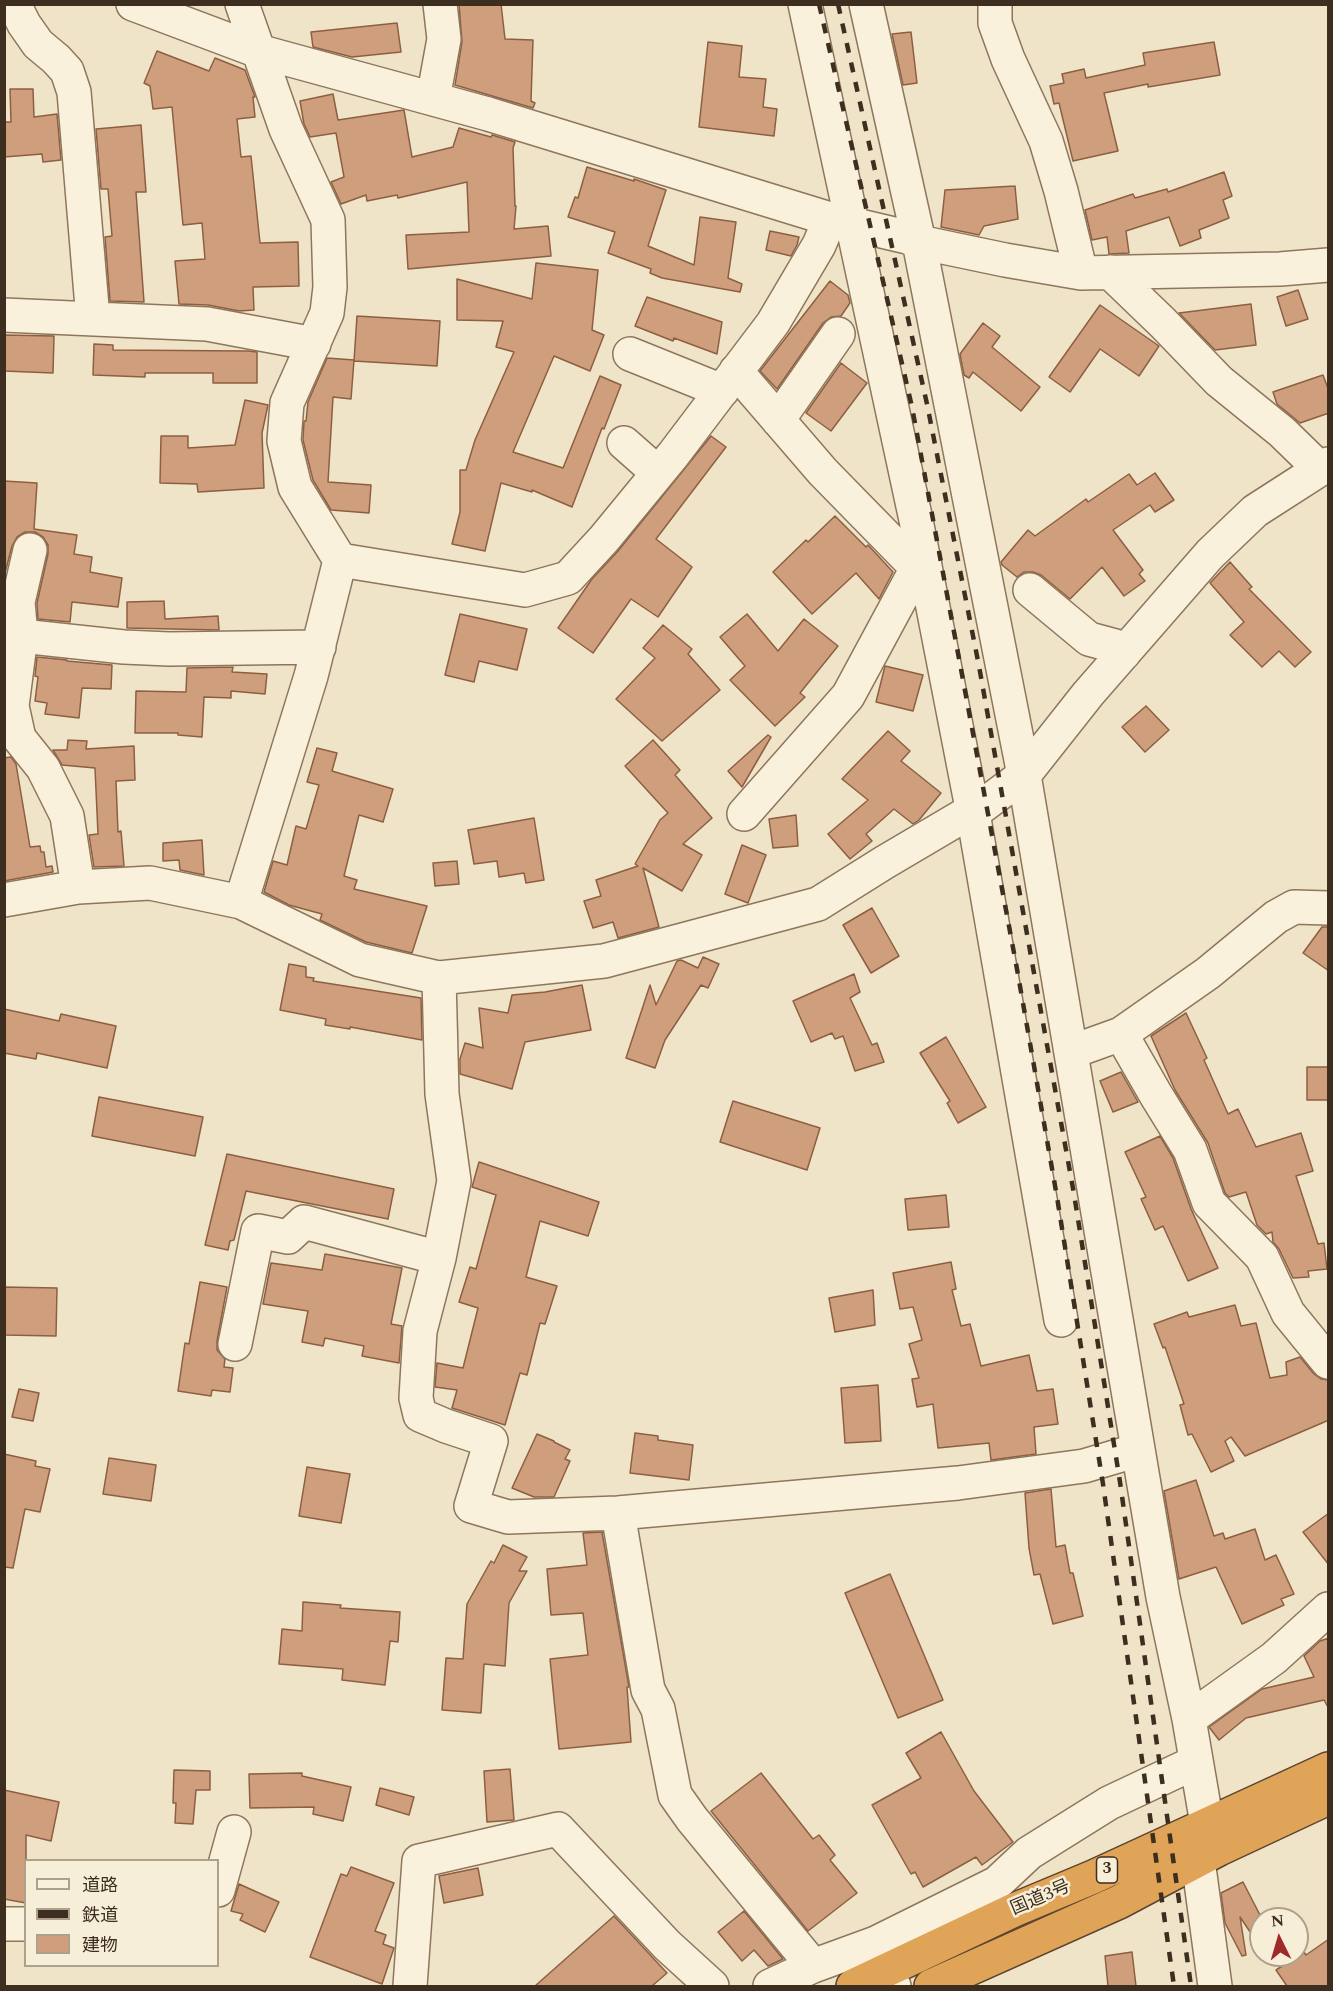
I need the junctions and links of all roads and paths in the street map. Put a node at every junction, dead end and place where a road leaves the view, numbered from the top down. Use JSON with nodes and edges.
{"nodes":[{"id":1,"x":14,"y":4,"type":"edge"},
{"id":2,"x":133,"y":4,"type":"edge"},
{"id":3,"x":242,"y":4,"type":"edge"},
{"id":4,"x":440,"y":4,"type":"edge"},
{"id":5,"x":805,"y":4,"type":"edge"},
{"id":6,"x":995,"y":4,"type":"edge"},
{"id":7,"x":867,"y":6,"type":"edge"},
{"id":8,"x":258,"y":51,"type":"junction"},
{"id":9,"x":433,"y":99,"type":"junction"},
{"id":10,"x":841,"y":222,"type":"junction"},
{"id":11,"x":919,"y":242,"type":"junction"},
{"id":12,"x":1329,"y":265,"type":"edge"},
{"id":13,"x":1095,"y":272,"type":"junction"},
{"id":14,"x":4,"y":315,"type":"edge"},
{"id":15,"x":93,"y":319,"type":"junction"},
{"id":16,"x":838,"y":334,"type":"dead end"},
{"id":17,"x":314,"y":344,"type":"junction"},
{"id":18,"x":630,"y":354,"type":"dead end"},
{"id":19,"x":729,"y":381,"type":"junction"},
{"id":20,"x":778,"y":420,"type":"junction"},
{"id":21,"x":624,"y":443,"type":"dead end"},
{"id":22,"x":1324,"y":467,"type":"edge"},
{"id":23,"x":658,"y":472,"type":"junction"},
{"id":24,"x":30,"y":550,"type":"dead end"},
{"id":25,"x":340,"y":560,"type":"junction"},
{"id":26,"x":1030,"y":590,"type":"dead end"},
{"id":27,"x":13,"y":637,"type":"edge"},
{"id":28,"x":1109,"y":646,"type":"junction"},
{"id":29,"x":319,"y":647,"type":"junction"},
{"id":30,"x":1024,"y":775,"type":"junction"},
{"id":31,"x":973,"y":813,"type":"junction"},
{"id":32,"x":744,"y":814,"type":"dead end"},
{"id":33,"x":78,"y":887,"type":"junction"},
{"id":34,"x":4,"y":900,"type":"edge"},
{"id":35,"x":241,"y":902,"type":"junction"},
{"id":36,"x":1329,"y":908,"type":"edge"},
{"id":37,"x":439,"y":978,"type":"junction"},
{"id":38,"x":1121,"y":1034,"type":"junction"},
{"id":39,"x":1071,"y":1052,"type":"junction"},
{"id":40,"x":439,"y":1258,"type":"junction"},
{"id":41,"x":1061,"y":1320,"type":"dead end"},
{"id":42,"x":235,"y":1344,"type":"dead end"},
{"id":43,"x":1329,"y":1362,"type":"edge"},
{"id":44,"x":1138,"y":1450,"type":"junction"},
{"id":45,"x":618,"y":1512,"type":"junction"},
{"id":46,"x":1329,"y":1609,"type":"edge"},
{"id":47,"x":1189,"y":1719,"type":"junction"},
{"id":48,"x":1196,"y":1762,"type":"junction"},
{"id":49,"x":1329,"y":1769,"type":"edge"},
{"id":50,"x":1329,"y":1798,"type":"edge"},
{"id":51,"x":1207,"y":1824,"type":"junction"},
{"id":52,"x":234,"y":1832,"type":"dead end"},
{"id":53,"x":1198,"y":1860,"type":"junction"},
{"id":54,"x":219,"y":1886,"type":"edge"},
{"id":55,"x":4,"y":1924,"type":"edge"},
{"id":56,"x":24,"y":1924,"type":"edge"},
{"id":57,"x":813,"y":1966,"type":"junction"},
{"id":58,"x":885,"y":1967,"type":"edge"},
{"id":59,"x":410,"y":1986,"type":"edge"},
{"id":60,"x":712,"y":1986,"type":"edge"},
{"id":61,"x":770,"y":1986,"type":"edge"},
{"id":62,"x":853,"y":1986,"type":"edge"},
{"id":63,"x":931,"y":1986,"type":"edge"},
{"id":64,"x":1215,"y":1986,"type":"edge"}],
"edges":[{"from":1,"to":15,"type":"street"},
{"from":2,"to":8,"type":"street"},
{"from":3,"to":8,"type":"street"},
{"from":4,"to":9,"type":"street"},
{"from":5,"to":10,"type":"street"},
{"from":6,"to":13,"type":"street"},
{"from":7,"to":11,"type":"street"},
{"from":8,"to":9,"type":"street"},
{"from":8,"to":17,"type":"street"},
{"from":9,"to":10,"type":"street"},
{"from":10,"to":11,"type":"street"},
{"from":10,"to":19,"type":"street"},
{"from":10,"to":31,"type":"street"},
{"from":11,"to":13,"type":"street"},
{"from":11,"to":30,"type":"street"},
{"from":12,"to":13,"type":"street"},
{"from":13,"to":22,"type":"street"},
{"from":14,"to":15,"type":"street"},
{"from":15,"to":17,"type":"street"},
{"from":16,"to":20,"type":"street"},
{"from":17,"to":25,"type":"street"},
{"from":18,"to":19,"type":"street"},
{"from":19,"to":20,"type":"street"},
{"from":19,"to":23,"type":"street"},
{"from":20,"to":32,"type":"street"},
{"from":21,"to":23,"type":"street"},
{"from":22,"to":28,"type":"street"},
{"from":23,"to":25,"type":"street"},
{"from":24,"to":27,"type":"street"},
{"from":25,"to":29,"type":"street"},
{"from":26,"to":28,"type":"street"},
{"from":27,"to":29,"type":"street"},
{"from":27,"to":33,"type":"street"},
{"from":28,"to":30,"type":"street"},
{"from":29,"to":35,"type":"street"},
{"from":30,"to":31,"type":"street"},
{"from":30,"to":39,"type":"street"},
{"from":31,"to":37,"type":"street"},
{"from":31,"to":41,"type":"street"},
{"from":33,"to":34,"type":"street"},
{"from":33,"to":35,"type":"street"},
{"from":35,"to":37,"type":"street"},
{"from":36,"to":38,"type":"street"},
{"from":37,"to":40,"type":"street"},
{"from":38,"to":39,"type":"street"},
{"from":38,"to":43,"type":"street"},
{"from":39,"to":44,"type":"street"},
{"from":40,"to":42,"type":"street"},
{"from":40,"to":45,"type":"street"},
{"from":44,"to":45,"type":"street"},
{"from":44,"to":47,"type":"street"},
{"from":45,"to":57,"type":"street"},
{"from":46,"to":47,"type":"street"},
{"from":47,"to":48,"type":"street"},
{"from":48,"to":51,"type":"street"},
{"from":48,"to":58,"type":"street"},
{"from":49,"to":51,"type":"highway","name":"国道3号","number":"3"},
{"from":50,"to":53,"type":"highway","name":"国道3号","number":"3"},
{"from":51,"to":58,"type":"highway","name":"国道3号","number":"3"},
{"from":52,"to":54,"type":"street"},
{"from":53,"to":63,"type":"highway","name":"国道3号","number":"3"},
{"from":53,"to":64,"type":"street"},
{"from":55,"to":56,"type":"street"},
{"from":57,"to":58,"type":"street"},
{"from":57,"to":61,"type":"street"},
{"from":58,"to":62,"type":"highway","name":"国道3号","number":"3"},
{"from":59,"to":60,"type":"street"}]}
